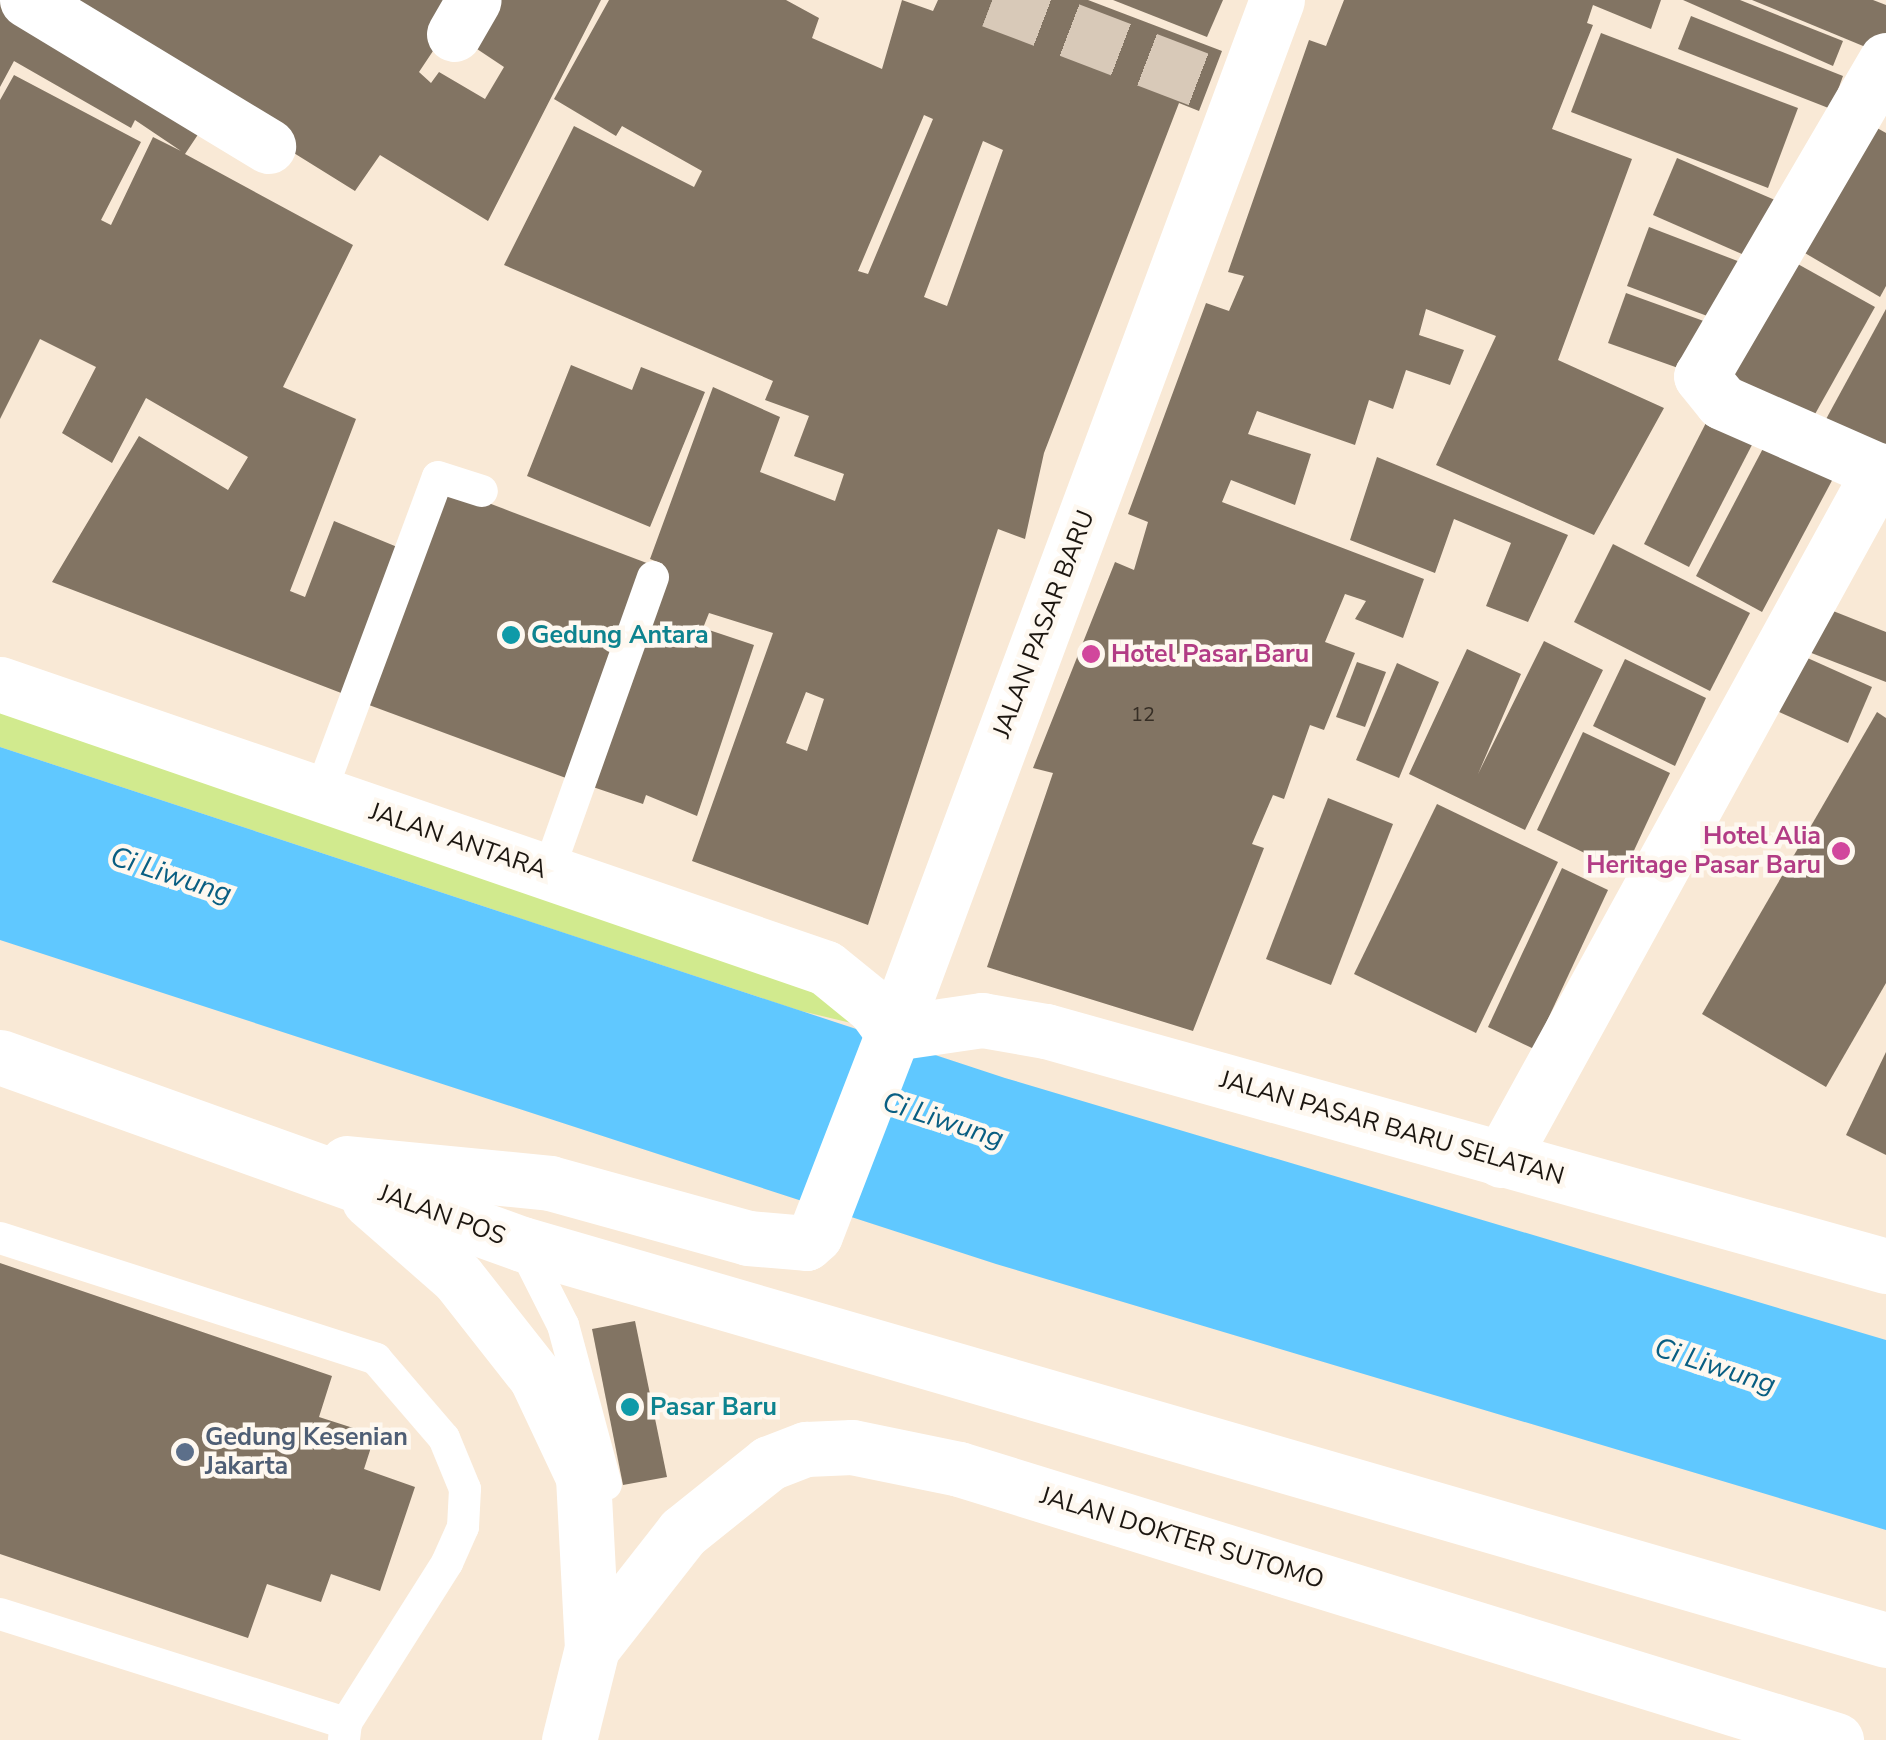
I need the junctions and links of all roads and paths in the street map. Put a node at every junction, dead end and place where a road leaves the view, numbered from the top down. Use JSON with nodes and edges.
{"nodes":[{"id":1,"x":27,"y":0,"type":"edge"},
{"id":2,"x":1277,"y":0,"type":"edge"},
{"id":3,"x":1886,"y":60,"type":"edge"},
{"id":4,"x":268,"y":146,"type":"dead end"},
{"id":5,"x":1883,"y":472,"type":"edge"},
{"id":6,"x":482,"y":491,"type":"dead end"},
{"id":7,"x":653,"y":576,"type":"dead end"},
{"id":8,"x":0,"y":684,"type":"edge"},
{"id":9,"x":320,"y":794,"type":"junction"},
{"id":10,"x":548,"y":872,"type":"junction"},
{"id":11,"x":892,"y":1036,"type":"junction"},
{"id":12,"x":0,"y":1056,"type":"edge"},
{"id":13,"x":1502,"y":1160,"type":"junction"},
{"id":14,"x":319,"y":1170,"type":"junction"},
{"id":15,"x":0,"y":1238,"type":"edge"},
{"id":16,"x":522,"y":1244,"type":"junction"},
{"id":17,"x":1886,"y":1266,"type":"edge"},
{"id":18,"x":0,"y":1614,"type":"edge"},
{"id":19,"x":1886,"y":1640,"type":"edge"},
{"id":20,"x":592,"y":1648,"type":"junction"},
{"id":21,"x":345,"y":1731,"type":"edge"},
{"id":22,"x":569,"y":1740,"type":"edge"},
{"id":23,"x":1836,"y":1740,"type":"edge"}],
"edges":[{"from":1,"to":4,"type":"street"},
{"from":2,"to":11,"type":"street","name":"JALAN PASAR BARU"},
{"from":3,"to":5,"type":"street"},
{"from":5,"to":13,"type":"street"},
{"from":6,"to":9,"type":"lane"},
{"from":7,"to":10,"type":"lane"},
{"from":8,"to":9,"type":"street","name":"JALAN ANTARA"},
{"from":9,"to":10,"type":"street","name":"JALAN ANTARA"},
{"from":10,"to":11,"type":"street","name":"JALAN ANTARA"},
{"from":11,"to":13,"type":"street","name":"JALAN PASAR BARU SELATAN"},
{"from":11,"to":14,"type":"street","name":"JALAN PASAR BARU"},
{"from":12,"to":14,"type":"street","name":"JALAN POS"},
{"from":13,"to":17,"type":"street","name":"JALAN PASAR BARU SELATAN"},
{"from":14,"to":16,"type":"street","name":"JALAN POS"},
{"from":14,"to":20,"type":"street"},
{"from":15,"to":21,"type":"lane"},
{"from":16,"to":19,"type":"street","name":"JALAN POS"},
{"from":16,"to":20,"type":"lane"},
{"from":18,"to":21,"type":"lane"},
{"from":20,"to":22,"type":"street"},
{"from":20,"to":23,"type":"street","name":"JALAN DOKTER SUTOMO"}]}
